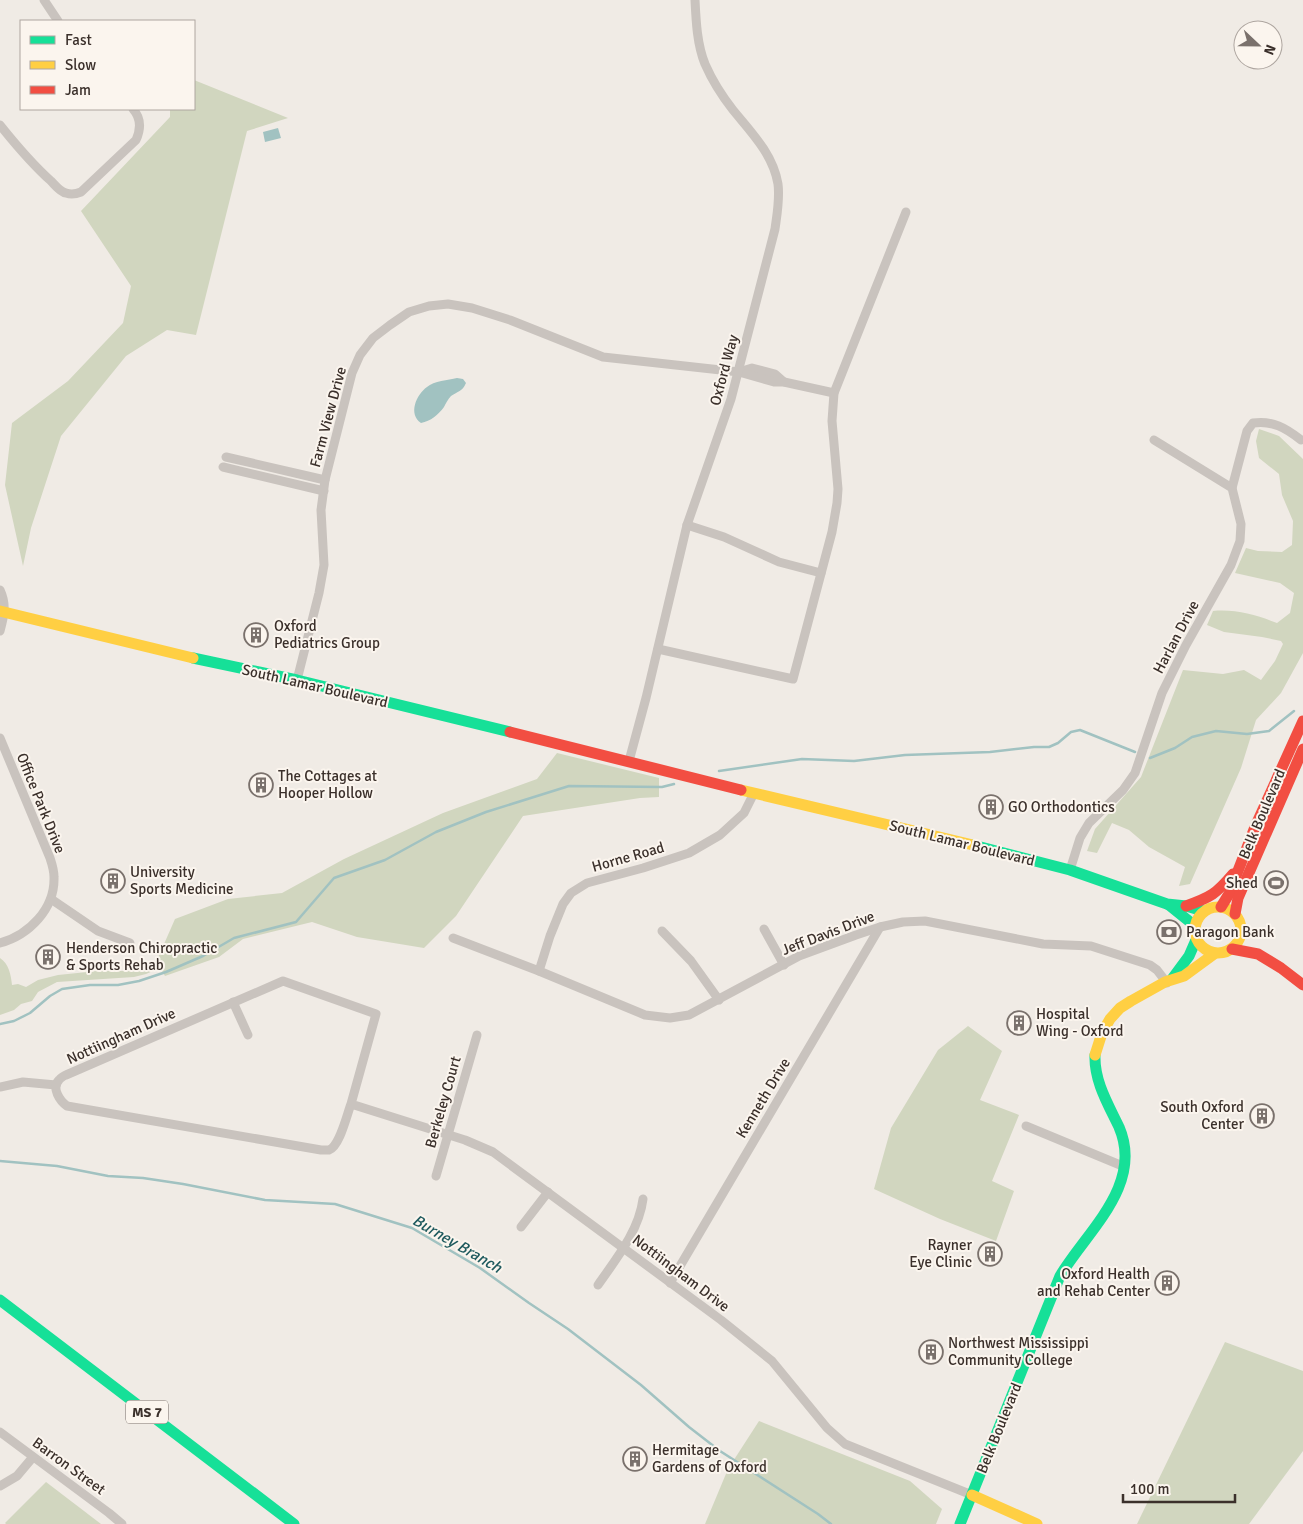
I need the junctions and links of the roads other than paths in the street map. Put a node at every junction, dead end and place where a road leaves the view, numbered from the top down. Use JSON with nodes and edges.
{"nodes":[{"id":1,"x":44,"y":0,"type":"edge"},
{"id":2,"x":695,"y":0,"type":"edge"},
{"id":3,"x":57,"y":20,"type":"edge"},
{"id":4,"x":134,"y":110,"type":"edge"},
{"id":5,"x":0,"y":125,"type":"edge"},
{"id":6,"x":906,"y":212,"type":"dead end"},
{"id":7,"x":739,"y":372,"type":"junction"},
{"id":8,"x":834,"y":393,"type":"junction"},
{"id":9,"x":1154,"y":440,"type":"dead end"},
{"id":10,"x":1300,"y":440,"type":"dead end"},
{"id":11,"x":226,"y":457,"type":"dead end"},
{"id":12,"x":223,"y":467,"type":"dead end"},
{"id":13,"x":326,"y":480,"type":"junction"},
{"id":14,"x":1232,"y":488,"type":"junction"},
{"id":15,"x":324,"y":491,"type":"junction"},
{"id":16,"x":687,"y":525,"type":"junction"},
{"id":17,"x":821,"y":573,"type":"junction"},
{"id":18,"x":0,"y":590,"type":"edge"},
{"id":19,"x":3,"y":612,"type":"edge"},
{"id":20,"x":0,"y":631,"type":"edge"},
{"id":21,"x":658,"y":648,"type":"junction"},
{"id":22,"x":297,"y":680,"type":"junction"},
{"id":23,"x":1303,"y":721,"type":"edge"},
{"id":24,"x":0,"y":738,"type":"edge"},
{"id":25,"x":1303,"y":749,"type":"edge"},
{"id":26,"x":629,"y":761,"type":"junction"},
{"id":27,"x":754,"y":793,"type":"junction"},
{"id":28,"x":1240,"y":865,"type":"junction"},
{"id":29,"x":1070,"y":870,"type":"junction"},
{"id":30,"x":51,"y":899,"type":"junction"},
{"id":31,"x":1168,"y":904,"type":"junction"},
{"id":32,"x":1186,"y":906,"type":"junction"},
{"id":33,"x":1221,"y":907,"type":"junction"},
{"id":34,"x":1203,"y":912,"type":"junction"},
{"id":35,"x":1235,"y":914,"type":"junction"},
{"id":36,"x":1195,"y":926,"type":"junction"},
{"id":37,"x":880,"y":927,"type":"junction"},
{"id":38,"x":764,"y":929,"type":"dead end"},
{"id":39,"x":662,"y":931,"type":"dead end"},
{"id":40,"x":1241,"y":934,"type":"junction"},
{"id":41,"x":453,"y":938,"type":"dead end"},
{"id":42,"x":1196,"y":940,"type":"junction"},
{"id":43,"x":0,"y":943,"type":"edge"},
{"id":44,"x":130,"y":943,"type":"dead end"},
{"id":45,"x":1232,"y":949,"type":"junction"},
{"id":46,"x":1214,"y":954,"type":"junction"},
{"id":47,"x":1258,"y":954,"type":"junction"},
{"id":48,"x":784,"y":964,"type":"junction"},
{"id":49,"x":539,"y":971,"type":"junction"},
{"id":50,"x":1169,"y":981,"type":"junction"},
{"id":51,"x":1303,"y":985,"type":"edge"},
{"id":52,"x":719,"y":1000,"type":"junction"},
{"id":53,"x":233,"y":1002,"type":"junction"},
{"id":54,"x":248,"y":1035,"type":"dead end"},
{"id":55,"x":477,"y":1035,"type":"dead end"},
{"id":56,"x":56,"y":1085,"type":"junction"},
{"id":57,"x":0,"y":1087,"type":"edge"},
{"id":58,"x":351,"y":1104,"type":"junction"},
{"id":59,"x":1026,"y":1126,"type":"dead end"},
{"id":60,"x":448,"y":1134,"type":"junction"},
{"id":61,"x":1125,"y":1167,"type":"junction"},
{"id":62,"x":436,"y":1176,"type":"dead end"},
{"id":63,"x":548,"y":1192,"type":"junction"},
{"id":64,"x":643,"y":1199,"type":"dead end"},
{"id":65,"x":521,"y":1228,"type":"dead end"},
{"id":66,"x":623,"y":1248,"type":"junction"},
{"id":67,"x":670,"y":1283,"type":"junction"},
{"id":68,"x":598,"y":1285,"type":"dead end"},
{"id":69,"x":0,"y":1300,"type":"edge"},
{"id":70,"x":0,"y":1432,"type":"edge"},
{"id":71,"x":33,"y":1457,"type":"junction"},
{"id":72,"x":0,"y":1486,"type":"edge"},
{"id":73,"x":972,"y":1495,"type":"junction"},
{"id":74,"x":122,"y":1524,"type":"edge"},
{"id":75,"x":294,"y":1524,"type":"edge"},
{"id":76,"x":960,"y":1524,"type":"edge"},
{"id":77,"x":1037,"y":1524,"type":"edge"}],
"edges":[{"from":1,"to":3,"type":"street"},
{"from":2,"to":7,"type":"street","name":"Oxford Way"},
{"from":4,"to":5,"type":"street"},
{"from":6,"to":8,"type":"street"},
{"from":7,"to":8,"type":"street","name":"Farm View Drive"},
{"from":7,"to":13,"type":"street","name":"Farm View Drive"},
{"from":7,"to":16,"type":"street","name":"Oxford Way"},
{"from":8,"to":17,"type":"street"},
{"from":9,"to":14,"type":"street"},
{"from":10,"to":14,"type":"street"},
{"from":11,"to":13,"type":"street"},
{"from":12,"to":15,"type":"street"},
{"from":13,"to":15,"type":"street","name":"Farm View Drive"},
{"from":14,"to":29,"type":"street","name":"Harlan Drive"},
{"from":15,"to":22,"type":"street","name":"Farm View Drive"},
{"from":16,"to":17,"type":"street"},
{"from":16,"to":21,"type":"street","name":"Oxford Way"},
{"from":17,"to":21,"type":"street"},
{"from":18,"to":19,"type":"street"},
{"from":19,"to":20,"type":"street"},
{"from":19,"to":22,"type":"main road","name":"South Lamar Boulevard"},
{"from":21,"to":26,"type":"street","name":"Oxford Way"},
{"from":22,"to":26,"type":"main road","name":"South Lamar Boulevard"},
{"from":23,"to":28,"type":"main road","name":"Belk Boulevard"},
{"from":24,"to":30,"type":"street","name":"Office Park Drive"},
{"from":25,"to":35,"type":"main road","name":"Belk Boulevard"},
{"from":26,"to":27,"type":"main road","name":"South Lamar Boulevard"},
{"from":27,"to":29,"type":"main road","name":"South Lamar Boulevard"},
{"from":27,"to":49,"type":"street","name":"Horne Road"},
{"from":28,"to":32,"type":"main road"},
{"from":28,"to":33,"type":"main road","name":"Belk Boulevard"},
{"from":29,"to":31,"type":"main road","name":"South Lamar Boulevard"},
{"from":30,"to":43,"type":"street","name":"Office Park Drive"},
{"from":30,"to":44,"type":"street"},
{"from":31,"to":32,"type":"main road","name":"South Lamar Boulevard"},
{"from":31,"to":36,"type":"main road","name":"South Lamar Boulevard"},
{"from":32,"to":34,"type":"main road","name":"South Lamar Boulevard"},
{"from":33,"to":34,"type":"main road"},
{"from":33,"to":35,"type":"main road"},
{"from":34,"to":36,"type":"main road"},
{"from":35,"to":40,"type":"main road"},
{"from":36,"to":42,"type":"main road"},
{"from":37,"to":48,"type":"street","name":"Jeff Davis Drive"},
{"from":37,"to":50,"type":"street","name":"Jeff Davis Drive"},
{"from":37,"to":67,"type":"street","name":"Kenneth Drive"},
{"from":38,"to":48,"type":"street"},
{"from":39,"to":52,"type":"street"},
{"from":40,"to":45,"type":"main road"},
{"from":40,"to":47,"type":"main road"},
{"from":41,"to":49,"type":"street","name":"Jeff Davis Drive"},
{"from":42,"to":46,"type":"main road"},
{"from":42,"to":50,"type":"main road","name":"Belk Boulevard"},
{"from":45,"to":46,"type":"main road"},
{"from":45,"to":47,"type":"main road"},
{"from":46,"to":50,"type":"main road","name":"Belk Boulevard"},
{"from":47,"to":51,"type":"main road"},
{"from":48,"to":52,"type":"street","name":"Jeff Davis Drive"},
{"from":49,"to":52,"type":"street","name":"Jeff Davis Drive"},
{"from":50,"to":61,"type":"main road","name":"Belk Boulevard"},
{"from":53,"to":54,"type":"street"},
{"from":53,"to":56,"type":"street","name":"Nottiingham Drive"},
{"from":53,"to":58,"type":"street","name":"Nottiingham Drive"},
{"from":55,"to":60,"type":"street","name":"Berkeley Court"},
{"from":56,"to":57,"type":"street"},
{"from":56,"to":58,"type":"street","name":"Nottiingham Drive"},
{"from":58,"to":60,"type":"street","name":"Nottiingham Drive"},
{"from":59,"to":61,"type":"street"},
{"from":60,"to":62,"type":"street","name":"Berkeley Court"},
{"from":60,"to":63,"type":"street","name":"Nottiingham Drive"},
{"from":61,"to":73,"type":"main road","name":"Belk Boulevard"},
{"from":63,"to":65,"type":"street"},
{"from":63,"to":66,"type":"street","name":"Nottiingham Drive"},
{"from":64,"to":66,"type":"street"},
{"from":66,"to":67,"type":"street","name":"Nottiingham Drive"},
{"from":66,"to":68,"type":"street"},
{"from":67,"to":73,"type":"street","name":"Nottiingham Drive"},
{"from":69,"to":75,"type":"main road","number":"MS 7"},
{"from":70,"to":71,"type":"street","name":"Barron Street"},
{"from":71,"to":72,"type":"street"},
{"from":71,"to":74,"type":"street","name":"Barron Street"},
{"from":73,"to":76,"type":"main road","name":"Belk Boulevard"},
{"from":73,"to":77,"type":"main road"}]}
